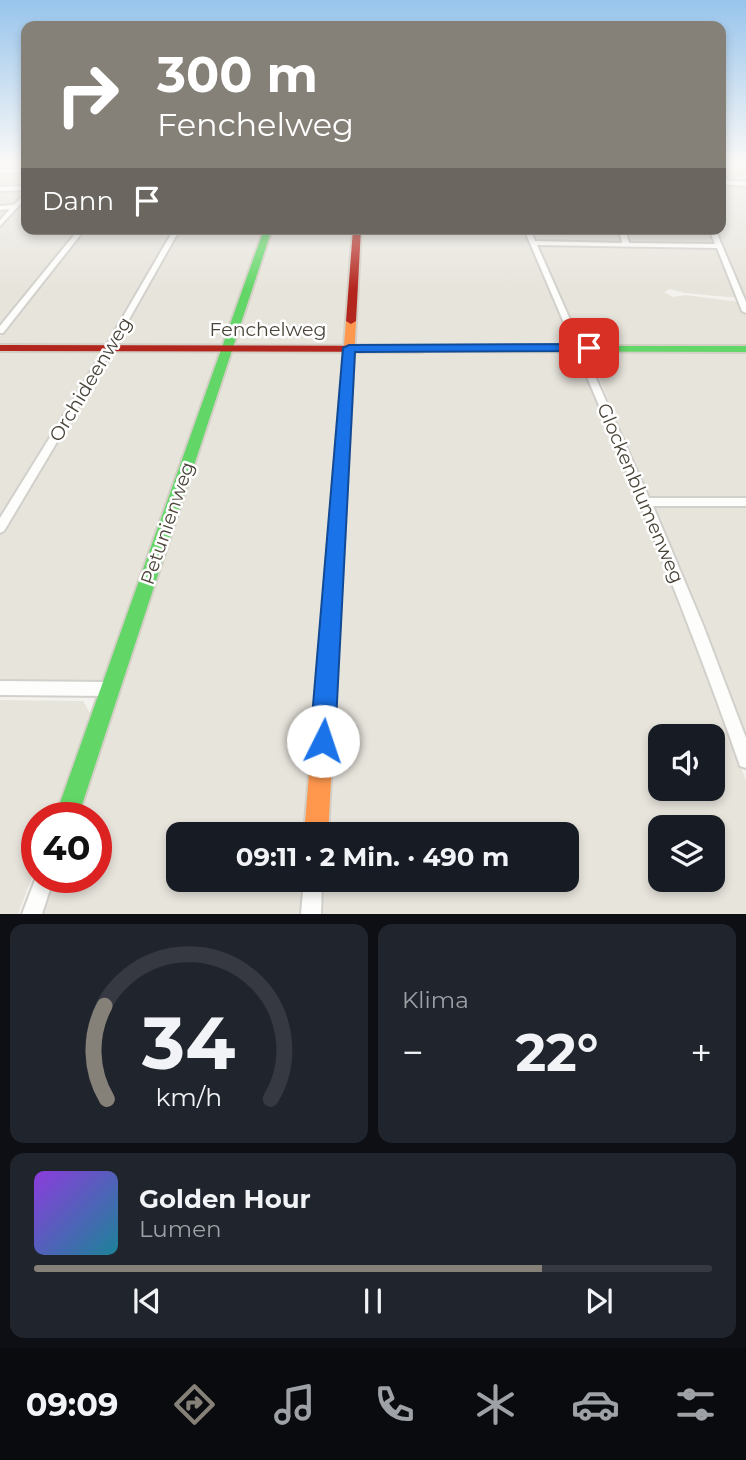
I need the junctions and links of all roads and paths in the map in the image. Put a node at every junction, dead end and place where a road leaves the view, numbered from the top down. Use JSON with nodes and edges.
{"nodes":[{"id":1,"x":17,"y":205,"type":"edge"},
{"id":2,"x":15,"y":207,"type":"junction"},
{"id":3,"x":0,"y":208,"type":"edge"},
{"id":4,"x":0,"y":224,"type":"edge"},
{"id":5,"x":77,"y":235,"type":"edge"},
{"id":6,"x":174,"y":235,"type":"edge"},
{"id":7,"x":266,"y":235,"type":"edge"},
{"id":8,"x":357,"y":235,"type":"edge"},
{"id":9,"x":530,"y":235,"type":"edge"},
{"id":10,"x":624,"y":235,"type":"edge"},
{"id":11,"x":714,"y":235,"type":"edge"},
{"id":12,"x":533,"y":243,"type":"junction"},
{"id":13,"x":626,"y":244,"type":"junction"},
{"id":14,"x":718,"y":246,"type":"junction"},
{"id":15,"x":746,"y":310,"type":"edge"},
{"id":16,"x":0,"y":331,"type":"edge"},
{"id":17,"x":0,"y":348,"type":"edge"},
{"id":18,"x":109,"y":348,"type":"junction"},
{"id":19,"x":226,"y":348,"type":"junction"},
{"id":20,"x":349,"y":348,"type":"junction"},
{"id":21,"x":581,"y":348,"type":"junction"},
{"id":22,"x":746,"y":349,"type":"edge"},
{"id":23,"x":646,"y":502,"type":"junction"},
{"id":24,"x":746,"y":502,"type":"edge"},
{"id":25,"x":0,"y":528,"type":"edge"},
{"id":26,"x":0,"y":688,"type":"edge"},
{"id":27,"x":110,"y":689,"type":"junction"},
{"id":28,"x":746,"y":760,"type":"edge"},
{"id":29,"x":71,"y":802,"type":"edge"},
{"id":30,"x":317,"y":822,"type":"edge"},
{"id":31,"x":312,"y":892,"type":"edge"},
{"id":32,"x":39,"y":893,"type":"edge"},
{"id":33,"x":32,"y":914,"type":"edge"},
{"id":34,"x":311,"y":914,"type":"edge"}],
"edges":[{"from":1,"to":2,"type":"street"},
{"from":2,"to":3,"type":"street"},
{"from":2,"to":4,"type":"street"},
{"from":5,"to":16,"type":"street"},
{"from":6,"to":18,"type":"street","name":"Orchideenweg"},
{"from":7,"to":19,"type":"street","name":"Petunienweg"},
{"from":8,"to":20,"type":"street"},
{"from":9,"to":12,"type":"street","name":"Glockenblumenweg"},
{"from":10,"to":13,"type":"street"},
{"from":11,"to":14,"type":"street"},
{"from":12,"to":13,"type":"street"},
{"from":12,"to":21,"type":"street","name":"Glockenblumenweg"},
{"from":13,"to":14,"type":"street"},
{"from":14,"to":15,"type":"street"},
{"from":17,"to":18,"type":"street","name":"Fenchelweg"},
{"from":18,"to":19,"type":"street","name":"Fenchelweg"},
{"from":18,"to":25,"type":"street","name":"Orchideenweg"},
{"from":19,"to":20,"type":"street","name":"Fenchelweg"},
{"from":19,"to":27,"type":"street","name":"Petunienweg"},
{"from":20,"to":21,"type":"street","name":"Fenchelweg"},
{"from":20,"to":30,"type":"street"},
{"from":21,"to":22,"type":"street","name":"Fenchelweg"},
{"from":21,"to":23,"type":"street","name":"Glockenblumenweg"},
{"from":23,"to":24,"type":"street"},
{"from":23,"to":28,"type":"street","name":"Glockenblumenweg"},
{"from":26,"to":27,"type":"street"},
{"from":27,"to":29,"type":"street","name":"Petunienweg"},
{"from":31,"to":34,"type":"street"},
{"from":32,"to":33,"type":"street"}]}
